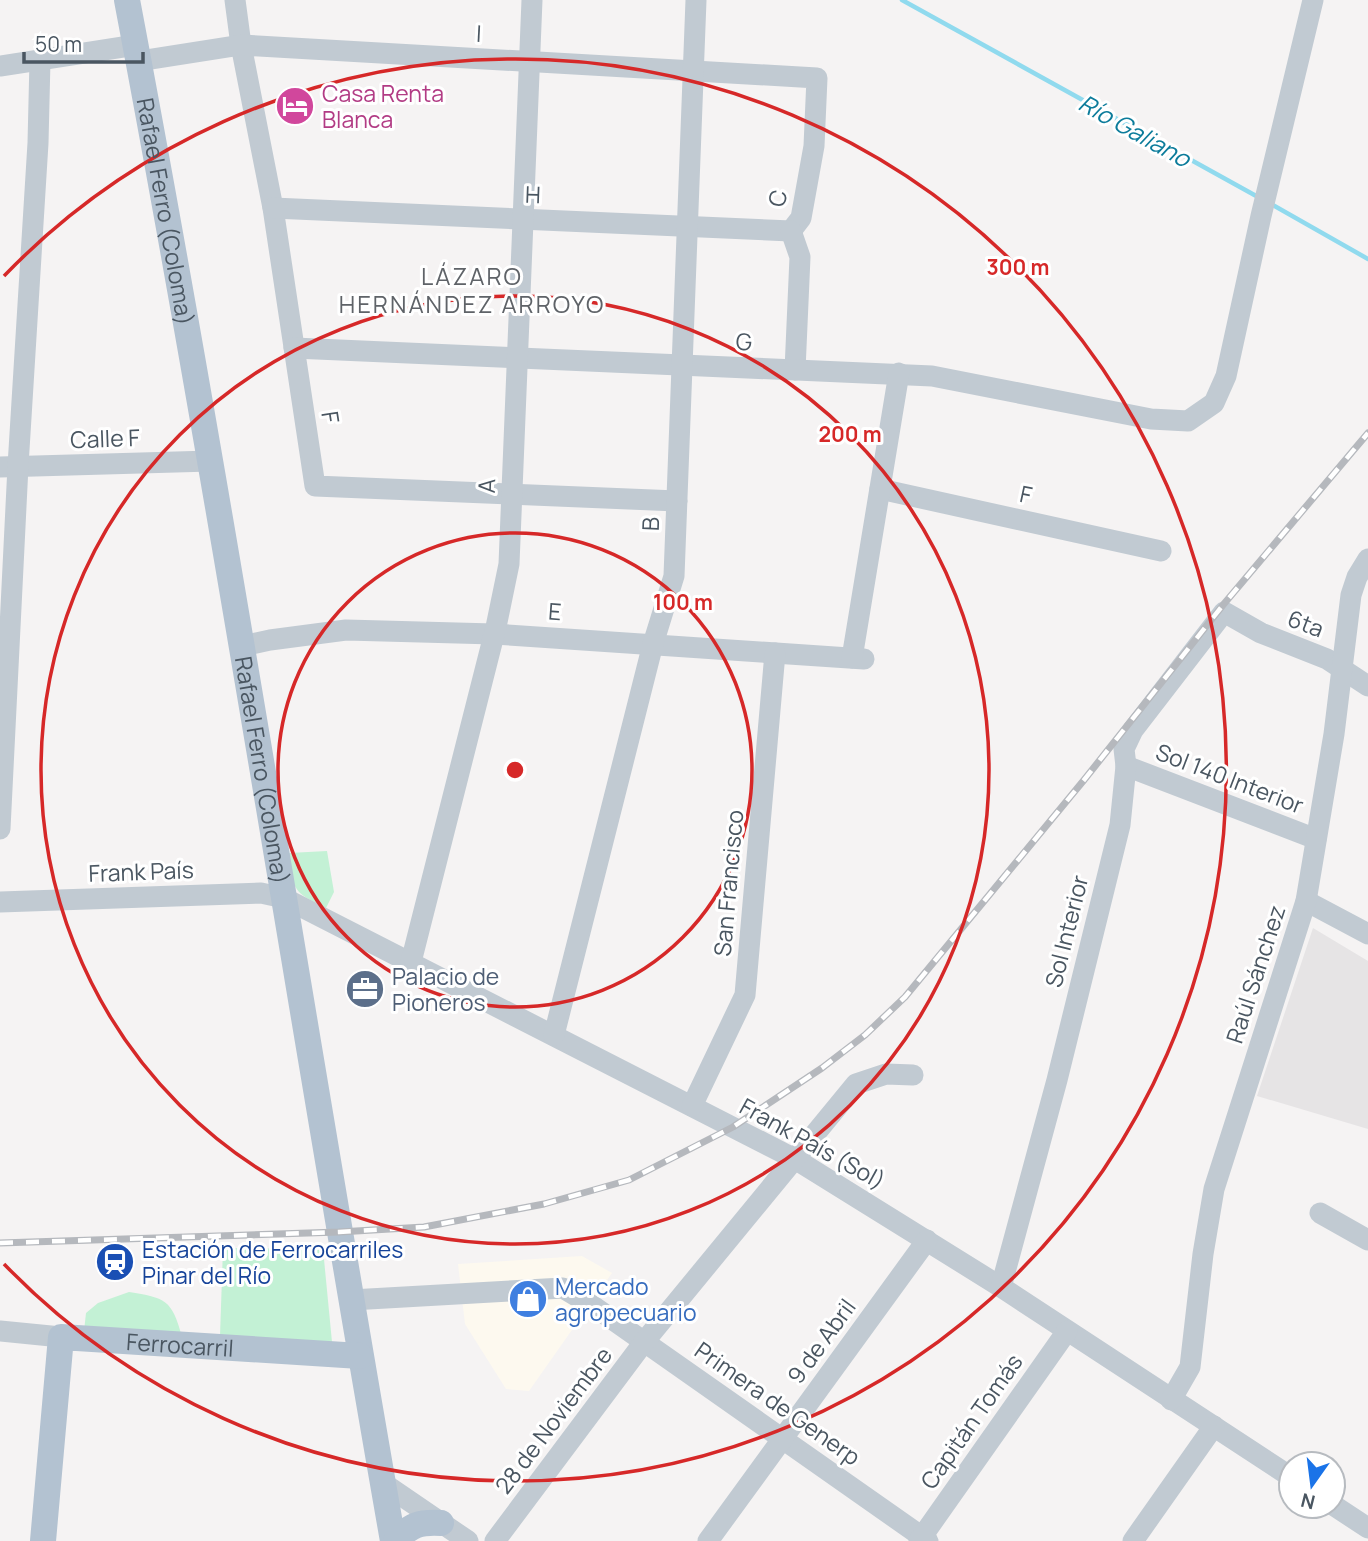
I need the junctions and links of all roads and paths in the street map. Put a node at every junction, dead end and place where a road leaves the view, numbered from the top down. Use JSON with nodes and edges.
{"nodes":[{"id":1,"x":127,"y":0,"type":"edge"},
{"id":2,"x":235,"y":0,"type":"edge"},
{"id":3,"x":532,"y":0,"type":"edge"},
{"id":4,"x":696,"y":0,"type":"edge"},
{"id":5,"x":1313,"y":0,"type":"edge"},
{"id":6,"x":241,"y":45,"type":"junction"},
{"id":7,"x":137,"y":53,"type":"junction"},
{"id":8,"x":40,"y":60,"type":"junction"},
{"id":9,"x":529,"y":62,"type":"junction"},
{"id":10,"x":0,"y":66,"type":"edge"},
{"id":11,"x":693,"y":72,"type":"junction"},
{"id":12,"x":817,"y":78,"type":"joint"},
{"id":13,"x":273,"y":208,"type":"junction"},
{"id":14,"x":523,"y":220,"type":"junction"},
{"id":15,"x":687,"y":226,"type":"junction"},
{"id":16,"x":792,"y":231,"type":"junction"},
{"id":17,"x":294,"y":348,"type":"junction"},
{"id":18,"x":517,"y":356,"type":"junction"},
{"id":19,"x":682,"y":365,"type":"junction"},
{"id":20,"x":795,"y":370,"type":"junction"},
{"id":21,"x":899,"y":373,"type":"junction"},
{"id":22,"x":211,"y":461,"type":"junction"},
{"id":23,"x":9,"y":467,"type":"edge"},
{"id":24,"x":880,"y":489,"type":"junction"},
{"id":25,"x":512,"y":494,"type":"junction"},
{"id":26,"x":677,"y":501,"type":"junction"},
{"id":27,"x":1161,"y":551,"type":"dead end"},
{"id":28,"x":1368,"y":559,"type":"edge"},
{"id":29,"x":1224,"y":612,"type":"joint"},
{"id":30,"x":494,"y":634,"type":"junction"},
{"id":31,"x":653,"y":644,"type":"junction"},
{"id":32,"x":243,"y":646,"type":"junction"},
{"id":33,"x":775,"y":653,"type":"junction"},
{"id":34,"x":1343,"y":670,"type":"junction"},
{"id":35,"x":1368,"y":686,"type":"edge"},
{"id":36,"x":1126,"y":766,"type":"junction"},
{"id":37,"x":0,"y":829,"type":"edge"},
{"id":38,"x":1316,"y":839,"type":"junction"},
{"id":39,"x":284,"y":898,"type":"junction"},
{"id":40,"x":1306,"y":901,"type":"junction"},
{"id":41,"x":0,"y":902,"type":"edge"},
{"id":42,"x":1368,"y":934,"type":"edge"},
{"id":43,"x":411,"y":961,"type":"junction"},
{"id":44,"x":554,"y":1035,"type":"junction"},
{"id":45,"x":913,"y":1075,"type":"dead end"},
{"id":46,"x":692,"y":1107,"type":"junction"},
{"id":47,"x":795,"y":1159,"type":"junction"},
{"id":48,"x":1320,"y":1213,"type":"dead end"},
{"id":49,"x":927,"y":1240,"type":"junction"},
{"id":50,"x":1368,"y":1240,"type":"edge"},
{"id":51,"x":1001,"y":1287,"type":"junction"},
{"id":52,"x":351,"y":1300,"type":"junction"},
{"id":53,"x":0,"y":1331,"type":"edge"},
{"id":54,"x":1067,"y":1331,"type":"junction"},
{"id":55,"x":61,"y":1337,"type":"junction"},
{"id":56,"x":644,"y":1342,"type":"junction"},
{"id":57,"x":360,"y":1356,"type":"junction"},
{"id":58,"x":1171,"y":1400,"type":"junction"},
{"id":59,"x":1214,"y":1426,"type":"junction"},
{"id":60,"x":782,"y":1439,"type":"junction"},
{"id":61,"x":1277,"y":1468,"type":"edge"},
{"id":62,"x":383,"y":1483,"type":"junction"},
{"id":63,"x":1347,"y":1514,"type":"edge"},
{"id":64,"x":441,"y":1523,"type":"junction"},
{"id":65,"x":1368,"y":1528,"type":"edge"},
{"id":66,"x":1368,"y":1536,"type":"edge"},
{"id":67,"x":923,"y":1539,"type":"edge"},
{"id":68,"x":43,"y":1541,"type":"edge"},
{"id":69,"x":395,"y":1541,"type":"edge"},
{"id":70,"x":468,"y":1541,"type":"edge"},
{"id":71,"x":495,"y":1541,"type":"edge"},
{"id":72,"x":708,"y":1541,"type":"edge"},
{"id":73,"x":1133,"y":1541,"type":"edge"},
{"id":74,"x":1364,"y":1541,"type":"edge"}],
"edges":[{"from":1,"to":7,"type":"main road","name":"Rafael Ferro (Coloma)"},
{"from":2,"to":6,"type":"street","name":"F"},
{"from":3,"to":9,"type":"street","name":"A"},
{"from":4,"to":11,"type":"street","name":"B"},
{"from":5,"to":21,"type":"street","name":"G"},
{"from":6,"to":7,"type":"street","name":"I"},
{"from":6,"to":9,"type":"street","name":"I"},
{"from":6,"to":13,"type":"street","name":"F"},
{"from":7,"to":8,"type":"street","name":"I"},
{"from":7,"to":22,"type":"main road","name":"Rafael Ferro (Coloma)"},
{"from":8,"to":10,"type":"street","name":"I"},
{"from":8,"to":23,"type":"street"},
{"from":9,"to":11,"type":"street","name":"I"},
{"from":9,"to":14,"type":"street","name":"A"},
{"from":11,"to":12,"type":"street","name":"I"},
{"from":11,"to":15,"type":"street","name":"B"},
{"from":12,"to":16,"type":"street","name":"C"},
{"from":13,"to":14,"type":"street","name":"H"},
{"from":13,"to":17,"type":"street","name":"F"},
{"from":14,"to":15,"type":"street","name":"H"},
{"from":14,"to":18,"type":"street","name":"A"},
{"from":15,"to":16,"type":"street","name":"H"},
{"from":15,"to":19,"type":"street","name":"B"},
{"from":16,"to":20,"type":"street","name":"C"},
{"from":17,"to":18,"type":"street","name":"G"},
{"from":17,"to":25,"type":"street","name":"F"},
{"from":18,"to":19,"type":"street","name":"G"},
{"from":18,"to":25,"type":"street","name":"A"},
{"from":19,"to":20,"type":"street","name":"G"},
{"from":19,"to":26,"type":"street","name":"B"},
{"from":20,"to":21,"type":"street","name":"G"},
{"from":21,"to":24,"type":"street"},
{"from":22,"to":23,"type":"street","name":"Calle F"},
{"from":22,"to":32,"type":"main road","name":"Rafael Ferro (Coloma)"},
{"from":23,"to":37,"type":"street"},
{"from":24,"to":27,"type":"street","name":"F"},
{"from":24,"to":33,"type":"street","name":"E"},
{"from":25,"to":26,"type":"street","name":"F"},
{"from":25,"to":30,"type":"street","name":"A"},
{"from":26,"to":31,"type":"street","name":"B"},
{"from":28,"to":34,"type":"street","name":"Raúl Sánchez"},
{"from":29,"to":34,"type":"street","name":"6ta"},
{"from":29,"to":36,"type":"street","name":"Sol Interior"},
{"from":30,"to":31,"type":"street","name":"E"},
{"from":30,"to":32,"type":"street","name":"E"},
{"from":30,"to":43,"type":"street","name":"A"},
{"from":31,"to":33,"type":"street","name":"E"},
{"from":31,"to":44,"type":"street","name":"B"},
{"from":32,"to":39,"type":"main road","name":"Rafael Ferro (Coloma)"},
{"from":33,"to":46,"type":"street","name":"San Francisco"},
{"from":34,"to":35,"type":"street","name":"6ta"},
{"from":34,"to":38,"type":"street","name":"Raúl Sánchez"},
{"from":36,"to":38,"type":"street","name":"Sol 140 Interior"},
{"from":36,"to":51,"type":"street","name":"Sol Interior"},
{"from":38,"to":40,"type":"street","name":"Raúl Sánchez"},
{"from":39,"to":41,"type":"street","name":"Frank País"},
{"from":39,"to":43,"type":"street","name":"Frank País (Sol)"},
{"from":39,"to":52,"type":"main road","name":"Rafael Ferro (Coloma)"},
{"from":40,"to":42,"type":"street"},
{"from":40,"to":58,"type":"street","name":"Raúl Sánchez"},
{"from":43,"to":44,"type":"street","name":"Frank País (Sol)"},
{"from":44,"to":46,"type":"street","name":"Frank País (Sol)"},
{"from":45,"to":47,"type":"street","name":"28 de Noviembre"},
{"from":46,"to":47,"type":"street","name":"Frank País (Sol)"},
{"from":47,"to":49,"type":"street","name":"Frank País (Sol)"},
{"from":47,"to":56,"type":"street","name":"28 de Noviembre"},
{"from":48,"to":50,"type":"street"},
{"from":49,"to":51,"type":"street","name":"Frank País (Sol)"},
{"from":49,"to":60,"type":"street","name":"9 de Abril"},
{"from":51,"to":54,"type":"street","name":"Frank País (Sol)"},
{"from":52,"to":56,"type":"street","name":"Primera de Generp"},
{"from":52,"to":57,"type":"main road","name":"Rafael Ferro (Coloma)"},
{"from":53,"to":55,"type":"street","name":"Ferrocarril"},
{"from":54,"to":58,"type":"street","name":"Frank País (Sol)"},
{"from":54,"to":67,"type":"street","name":"Capitán Tomás"},
{"from":55,"to":57,"type":"main road","name":"Ferrocarril"},
{"from":55,"to":68,"type":"main road"},
{"from":56,"to":60,"type":"street","name":"Primera de Generp"},
{"from":56,"to":71,"type":"street","name":"28 de Noviembre"},
{"from":57,"to":62,"type":"main road","name":"Rafael Ferro (Coloma)"},
{"from":58,"to":59,"type":"street","name":"Frank País (Sol)"},
{"from":59,"to":61,"type":"street","name":"Frank País (Sol)"},
{"from":59,"to":73,"type":"street"},
{"from":60,"to":67,"type":"street","name":"Primera de Generp"},
{"from":60,"to":72,"type":"street","name":"9 de Abril"},
{"from":62,"to":64,"type":"street"},
{"from":62,"to":69,"type":"main road","name":"Rafael Ferro (Coloma)"},
{"from":63,"to":65,"type":"street"},
{"from":64,"to":69,"type":"main road"},
{"from":64,"to":70,"type":"street"},
{"from":66,"to":74,"type":"street"}]}
